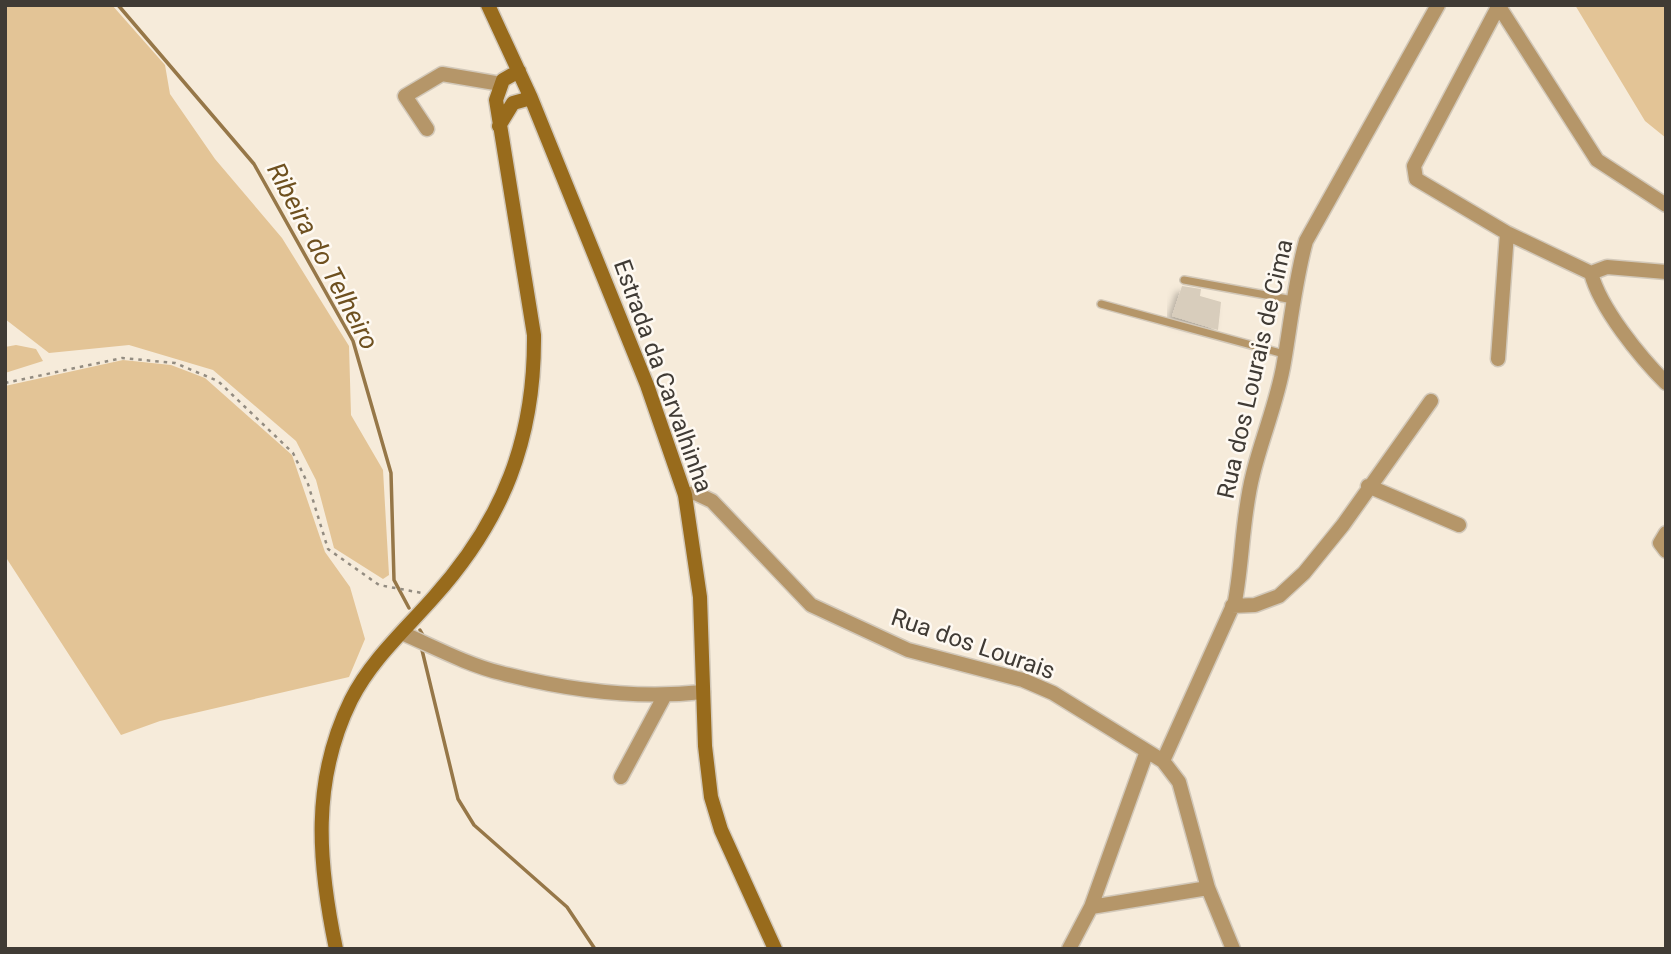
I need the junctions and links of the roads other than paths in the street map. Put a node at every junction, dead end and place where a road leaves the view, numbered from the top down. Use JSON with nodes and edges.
{"nodes":[{"id":1,"x":488,"y":5,"type":"edge"},
{"id":2,"x":1438,"y":5,"type":"edge"},
{"id":3,"x":1498,"y":6,"type":"edge"},
{"id":4,"x":519,"y":71,"type":"junction"},
{"id":5,"x":499,"y":86,"type":"junction"},
{"id":6,"x":531,"y":98,"type":"junction"},
{"id":7,"x":513,"y":103,"type":"junction"},
{"id":8,"x":499,"y":127,"type":"junction"},
{"id":9,"x":427,"y":128,"type":"dead end"},
{"id":10,"x":1666,"y":205,"type":"edge"},
{"id":11,"x":1507,"y":233,"type":"junction"},
{"id":12,"x":1666,"y":272,"type":"edge"},
{"id":13,"x":1591,"y":273,"type":"junction"},
{"id":14,"x":1184,"y":280,"type":"dead end"},
{"id":15,"x":1293,"y":300,"type":"junction"},
{"id":16,"x":1101,"y":304,"type":"dead end"},
{"id":17,"x":1284,"y":354,"type":"junction"},
{"id":18,"x":1498,"y":359,"type":"dead end"},
{"id":19,"x":1666,"y":383,"type":"edge"},
{"id":20,"x":1431,"y":401,"type":"dead end"},
{"id":21,"x":1368,"y":486,"type":"junction"},
{"id":22,"x":685,"y":495,"type":"junction"},
{"id":23,"x":1459,"y":525,"type":"dead end"},
{"id":24,"x":1666,"y":533,"type":"edge"},
{"id":25,"x":1666,"y":551,"type":"edge"},
{"id":26,"x":1232,"y":606,"type":"junction"},
{"id":27,"x":402,"y":633,"type":"junction"},
{"id":28,"x":703,"y":692,"type":"junction"},
{"id":29,"x":665,"y":695,"type":"junction"},
{"id":30,"x":1147,"y":751,"type":"junction"},
{"id":31,"x":1163,"y":761,"type":"junction"},
{"id":32,"x":621,"y":777,"type":"dead end"},
{"id":33,"x":1208,"y":888,"type":"junction"},
{"id":34,"x":1091,"y":907,"type":"junction"},
{"id":35,"x":1072,"y":945,"type":"edge"},
{"id":36,"x":336,"y":949,"type":"edge"},
{"id":37,"x":775,"y":949,"type":"edge"},
{"id":38,"x":1233,"y":949,"type":"edge"}],
"edges":[{"from":1,"to":4,"type":"main road","name":"Estrada da Carvalhinha"},
{"from":2,"to":15,"type":"street","name":"Rua dos Lourais de Cima"},
{"from":3,"to":10,"type":"street"},
{"from":3,"to":11,"type":"street"},
{"from":4,"to":5,"type":"main road"},
{"from":4,"to":6,"type":"main road","name":"Estrada da Carvalhinha"},
{"from":5,"to":7,"type":"main road"},
{"from":5,"to":8,"type":"main road"},
{"from":5,"to":9,"type":"street"},
{"from":6,"to":7,"type":"main road"},
{"from":6,"to":22,"type":"main road","name":"Estrada da Carvalhinha"},
{"from":7,"to":8,"type":"main road"},
{"from":8,"to":27,"type":"main road"},
{"from":11,"to":13,"type":"street"},
{"from":11,"to":18,"type":"street"},
{"from":12,"to":13,"type":"street"},
{"from":13,"to":19,"type":"street"},
{"from":14,"to":15,"type":"lane"},
{"from":15,"to":17,"type":"street","name":"Rua dos Lourais de Cima"},
{"from":16,"to":17,"type":"lane"},
{"from":17,"to":26,"type":"street","name":"Rua dos Lourais de Cima"},
{"from":20,"to":21,"type":"street"},
{"from":21,"to":23,"type":"street"},
{"from":21,"to":26,"type":"street"},
{"from":22,"to":28,"type":"main road","name":"Estrada da Carvalhinha"},
{"from":22,"to":30,"type":"street","name":"Rua dos Lourais"},
{"from":24,"to":25,"type":"street"},
{"from":26,"to":31,"type":"street","name":"Rua dos Lourais de Cima"},
{"from":27,"to":29,"type":"street"},
{"from":27,"to":36,"type":"main road"},
{"from":28,"to":29,"type":"street"},
{"from":28,"to":37,"type":"main road","name":"Estrada da Carvalhinha"},
{"from":29,"to":32,"type":"street"},
{"from":30,"to":31,"type":"street","name":"Rua dos Lourais"},
{"from":30,"to":34,"type":"street"},
{"from":31,"to":33,"type":"street","name":"Rua dos Lourais"},
{"from":33,"to":34,"type":"street"},
{"from":33,"to":38,"type":"street","name":"Rua dos Lourais"},
{"from":34,"to":35,"type":"street"}]}
